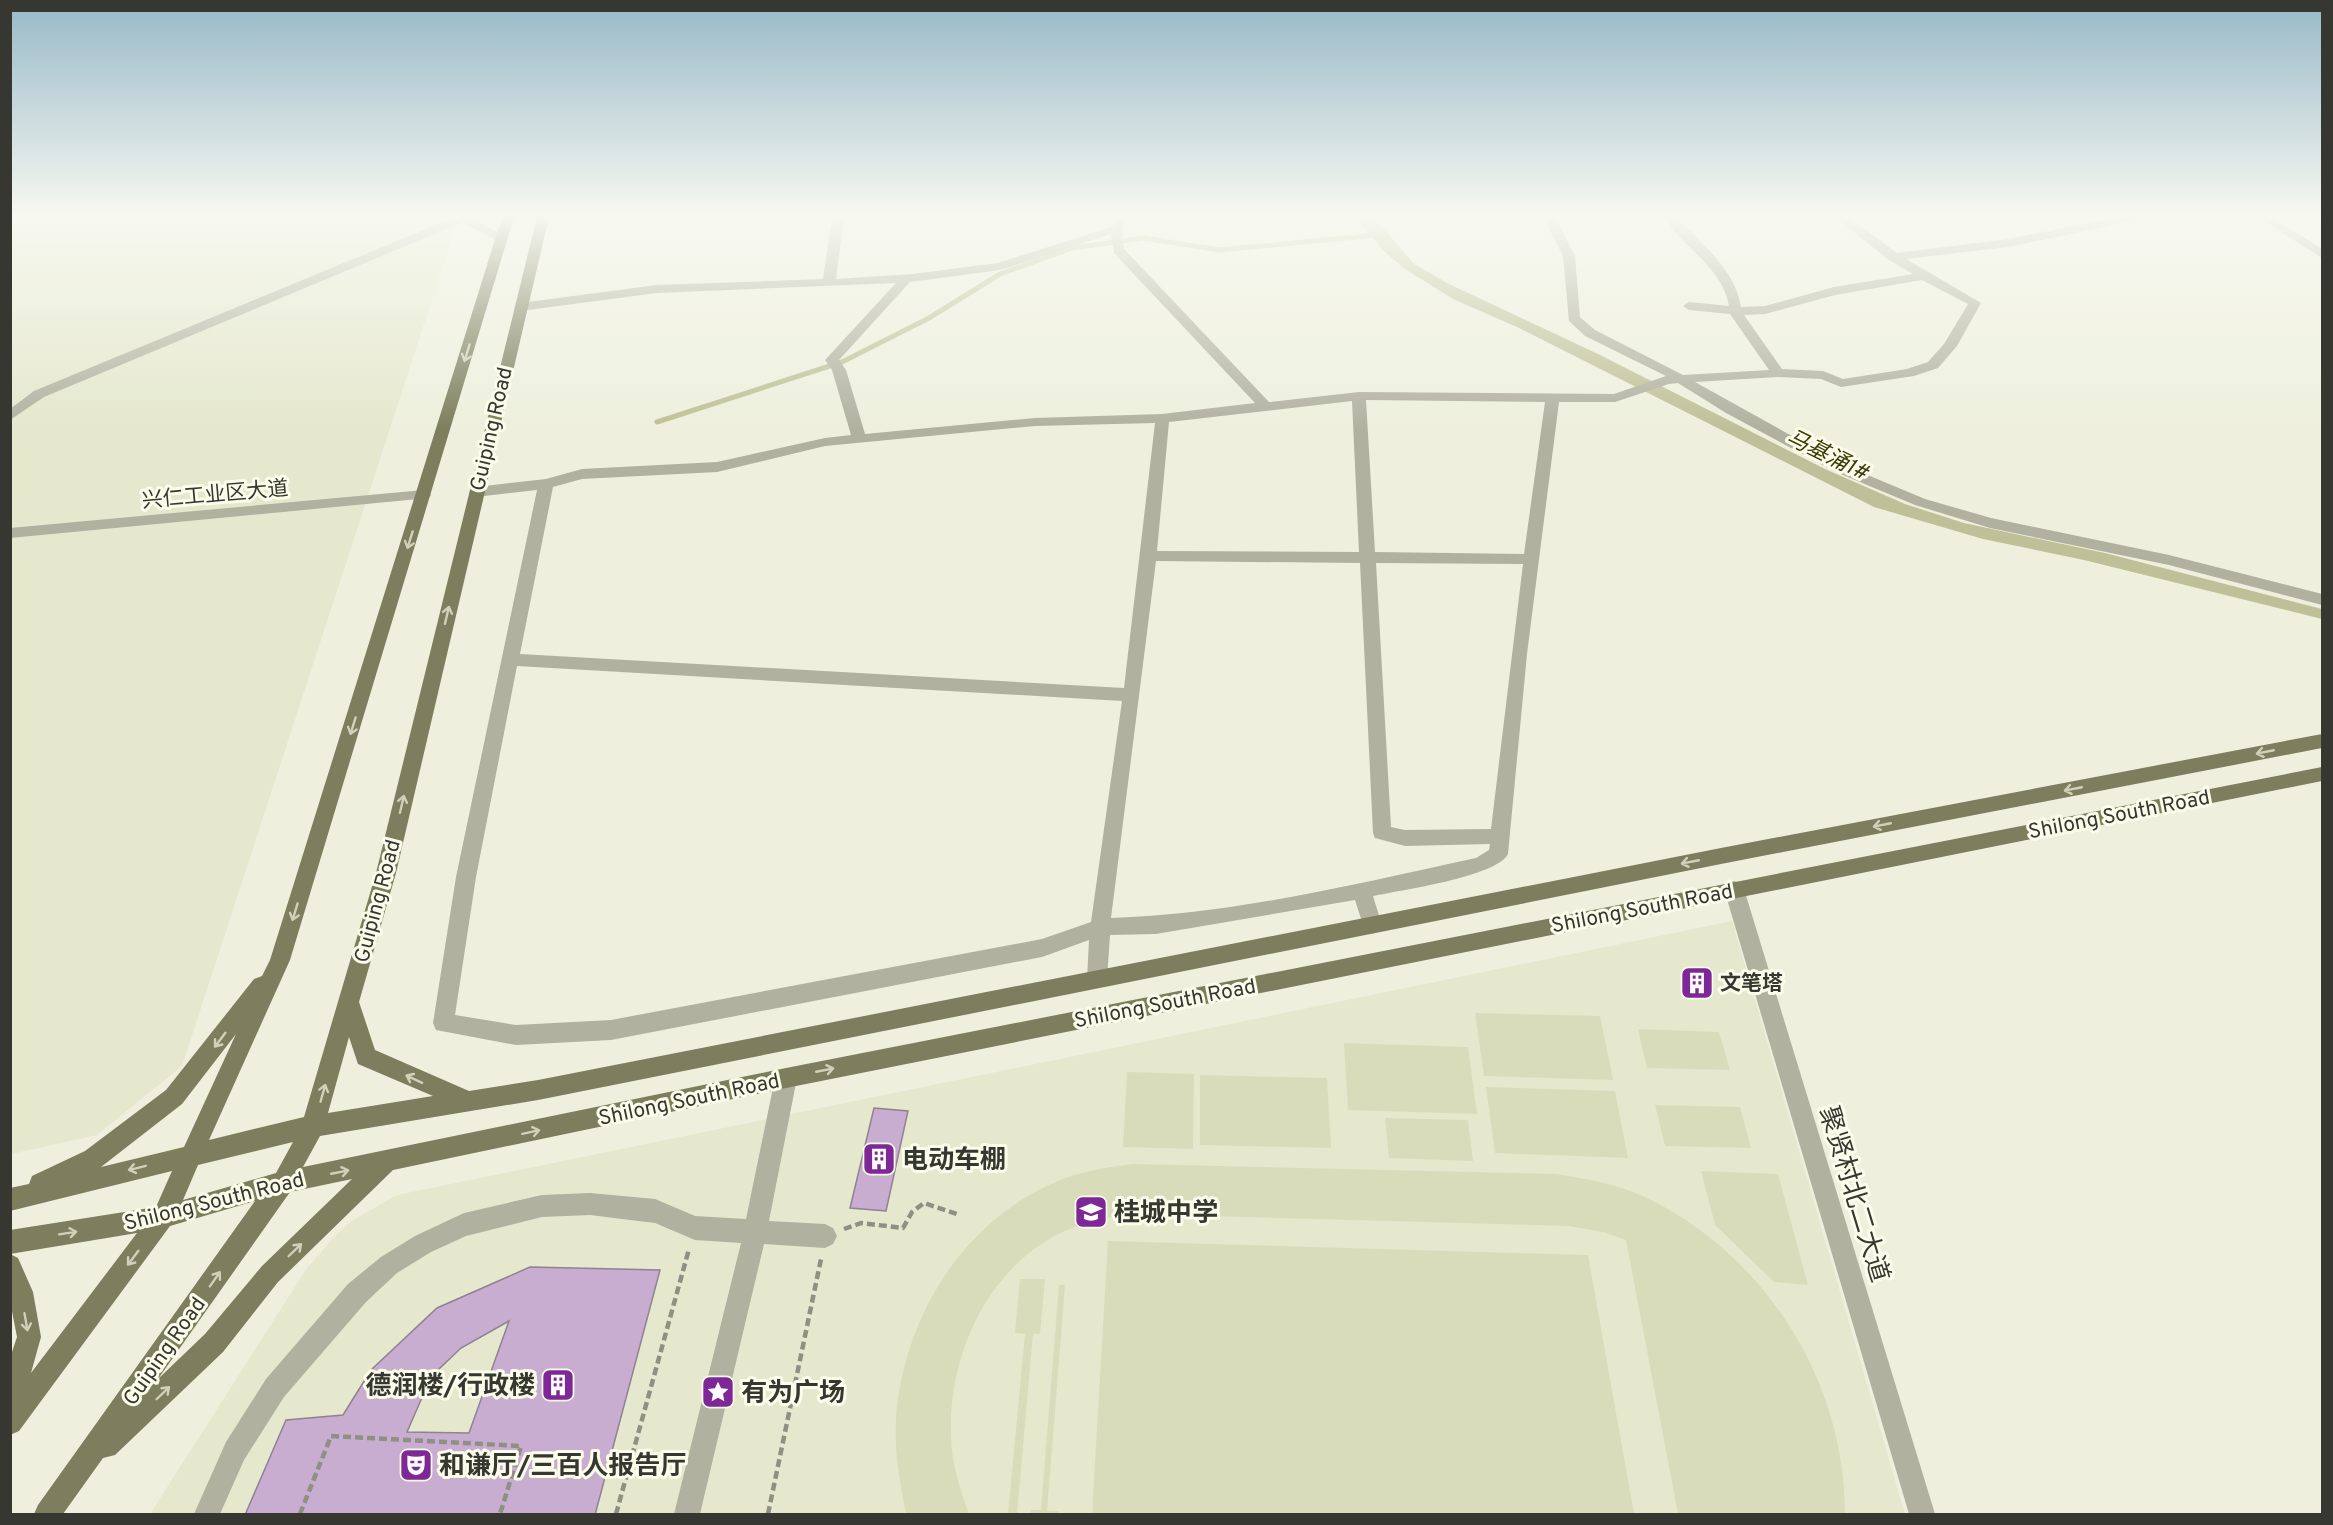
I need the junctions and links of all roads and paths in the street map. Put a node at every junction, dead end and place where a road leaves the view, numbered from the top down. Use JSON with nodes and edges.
{"nodes":[{"id":1,"x":293,"y":288,"type":"edge"},
{"id":2,"x":486,"y":288,"type":"edge"},
{"id":3,"x":525,"y":288,"type":"edge"},
{"id":4,"x":686,"y":288,"type":"edge"},
{"id":5,"x":899,"y":288,"type":"edge"},
{"id":6,"x":1166,"y":288,"type":"edge"},
{"id":7,"x":1572,"y":288,"type":"edge"},
{"id":8,"x":1729,"y":288,"type":"edge"},
{"id":9,"x":1851,"y":288,"type":"edge"},
{"id":10,"x":1946,"y":288,"type":"edge"},
{"id":11,"x":1689,"y":306,"type":"dead end"},
{"id":12,"x":520,"y":307,"type":"junction"},
{"id":13,"x":1736,"y":311,"type":"junction"},
{"id":14,"x":1778,"y":374,"type":"junction"},
{"id":15,"x":1672,"y":380,"type":"junction"},
{"id":16,"x":1359,"y":396,"type":"junction"},
{"id":17,"x":1553,"y":397,"type":"junction"},
{"id":18,"x":1266,"y":407,"type":"junction"},
{"id":19,"x":10,"y":416,"type":"edge"},
{"id":20,"x":1162,"y":418,"type":"junction"},
{"id":21,"x":859,"y":438,"type":"junction"},
{"id":22,"x":546,"y":484,"type":"junction"},
{"id":23,"x":476,"y":492,"type":"junction"},
{"id":24,"x":424,"y":495,"type":"junction"},
{"id":25,"x":10,"y":533,"type":"edge"},
{"id":26,"x":1148,"y":556,"type":"junction"},
{"id":27,"x":1368,"y":557,"type":"junction"},
{"id":28,"x":1531,"y":559,"type":"junction"},
{"id":29,"x":2322,"y":600,"type":"edge"},
{"id":30,"x":512,"y":660,"type":"junction"},
{"id":31,"x":1132,"y":695,"type":"junction"},
{"id":32,"x":2322,"y":741,"type":"edge"},
{"id":33,"x":2322,"y":774,"type":"edge"},
{"id":34,"x":1500,"y":836,"type":"junction"},
{"id":35,"x":1734,"y":890,"type":"junction"},
{"id":36,"x":1362,"y":891,"type":"junction"},
{"id":37,"x":1372,"y":925,"type":"junction"},
{"id":38,"x":1100,"y":927,"type":"junction"},
{"id":39,"x":280,"y":960,"type":"junction"},
{"id":40,"x":1097,"y":979,"type":"junction"},
{"id":41,"x":349,"y":1002,"type":"junction"},
{"id":42,"x":786,"y":1078,"type":"junction"},
{"id":43,"x":468,"y":1101,"type":"junction"},
{"id":44,"x":313,"y":1126,"type":"junction"},
{"id":45,"x":193,"y":1154,"type":"junction"},
{"id":46,"x":385,"y":1163,"type":"junction"},
{"id":47,"x":283,"y":1182,"type":"junction"},
{"id":48,"x":10,"y":1198,"type":"edge"},
{"id":49,"x":960,"y":1215,"type":"dead end"},
{"id":50,"x":163,"y":1217,"type":"junction"},
{"id":51,"x":695,"y":1228,"type":"junction"},
{"id":52,"x":755,"y":1233,"type":"junction"},
{"id":53,"x":825,"y":1236,"type":"junction"},
{"id":54,"x":10,"y":1242,"type":"edge"},
{"id":55,"x":10,"y":1266,"type":"edge"},
{"id":56,"x":10,"y":1404,"type":"edge"},
{"id":57,"x":10,"y":1422,"type":"edge"},
{"id":58,"x":75,"y":1476,"type":"junction"},
{"id":59,"x":47,"y":1515,"type":"edge"},
{"id":60,"x":207,"y":1515,"type":"edge"},
{"id":61,"x":300,"y":1515,"type":"edge"},
{"id":62,"x":501,"y":1515,"type":"edge"},
{"id":63,"x":616,"y":1515,"type":"edge"},
{"id":64,"x":687,"y":1515,"type":"edge"},
{"id":65,"x":768,"y":1515,"type":"edge"},
{"id":66,"x":1922,"y":1515,"type":"edge"}],
"edges":[{"from":1,"to":19,"type":"street"},
{"from":2,"to":24,"type":"main road","name":"Guiping Road","one_way":true},
{"from":3,"to":12,"type":"main road","name":"Guiping Road"},
{"from":4,"to":12,"type":"street"},
{"from":5,"to":21,"type":"street"},
{"from":6,"to":18,"type":"street"},
{"from":7,"to":15,"type":"street"},
{"from":8,"to":13,"type":"street"},
{"from":9,"to":13,"type":"street"},
{"from":10,"to":14,"type":"street"},
{"from":11,"to":13,"type":"street"},
{"from":12,"to":23,"type":"main road","name":"Guiping Road"},
{"from":13,"to":14,"type":"street"},
{"from":14,"to":15,"type":"street"},
{"from":15,"to":17,"type":"street"},
{"from":15,"to":29,"type":"street"},
{"from":16,"to":17,"type":"street"},
{"from":16,"to":18,"type":"street"},
{"from":16,"to":27,"type":"street"},
{"from":17,"to":28,"type":"street"},
{"from":18,"to":20,"type":"street"},
{"from":20,"to":21,"type":"street"},
{"from":20,"to":26,"type":"street"},
{"from":21,"to":22,"type":"street"},
{"from":22,"to":23,"type":"street"},
{"from":22,"to":30,"type":"street"},
{"from":41,"to":23,"type":"main road","name":"Guiping Road","one_way":true},
{"from":24,"to":25,"type":"street","name":"兴仁工业区大道"},
{"from":24,"to":39,"type":"main road","name":"Guiping Road","one_way":true},
{"from":26,"to":27,"type":"street"},
{"from":26,"to":31,"type":"street"},
{"from":27,"to":28,"type":"street"},
{"from":27,"to":34,"type":"street"},
{"from":28,"to":34,"type":"street"},
{"from":30,"to":31,"type":"street"},
{"from":30,"to":38,"type":"street"},
{"from":31,"to":38,"type":"street"},
{"from":32,"to":37,"type":"main road","name":"Shilong South Road","one_way":true},
{"from":33,"to":35,"type":"main road","name":"Shilong South Road"},
{"from":34,"to":36,"type":"street"},
{"from":42,"to":35,"type":"main road","name":"Shilong South Road","one_way":true},
{"from":35,"to":66,"type":"street","name":"聚贤村北二大道"},
{"from":36,"to":37,"type":"street"},
{"from":36,"to":38,"type":"street"},
{"from":37,"to":40,"type":"main road","name":"Shilong South Road"},
{"from":38,"to":40,"type":"street"},
{"from":39,"to":45,"type":"main road","name":"Guiping Road"},
{"from":39,"to":48,"type":"main road","one_way":true},
{"from":40,"to":43,"type":"main road","name":"Shilong South Road"},
{"from":43,"to":41,"type":"main road","one_way":true},
{"from":44,"to":41,"type":"main road","name":"Guiping Road","one_way":true},
{"from":46,"to":42,"type":"main road","name":"Shilong South Road","one_way":true},
{"from":42,"to":52,"type":"street"},
{"from":43,"to":44,"type":"main road","name":"Shilong South Road"},
{"from":44,"to":45,"type":"main road","name":"Shilong South Road"},
{"from":44,"to":47,"type":"main road","name":"Guiping Road"},
{"from":45,"to":48,"type":"main road","name":"Shilong South Road","one_way":true},
{"from":45,"to":50,"type":"main road","name":"Guiping Road"},
{"from":47,"to":46,"type":"main road","name":"Shilong South Road","one_way":true},
{"from":58,"to":46,"type":"main road","one_way":true},
{"from":47,"to":50,"type":"main road","name":"Shilong South Road"},
{"from":58,"to":47,"type":"main road","name":"Guiping Road","one_way":true},
{"from":49,"to":53,"type":"path"},
{"from":54,"to":50,"type":"main road","name":"Shilong South Road","one_way":true},
{"from":50,"to":57,"type":"main road","name":"Guiping Road","one_way":true},
{"from":51,"to":52,"type":"street"},
{"from":51,"to":60,"type":"street"},
{"from":51,"to":63,"type":"path"},
{"from":52,"to":53,"type":"street"},
{"from":52,"to":64,"type":"street"},
{"from":53,"to":65,"type":"path"},
{"from":55,"to":56,"type":"main road","one_way":true},
{"from":58,"to":59,"type":"main road","name":"Guiping Road"},
{"from":61,"to":62,"type":"path"}]}
